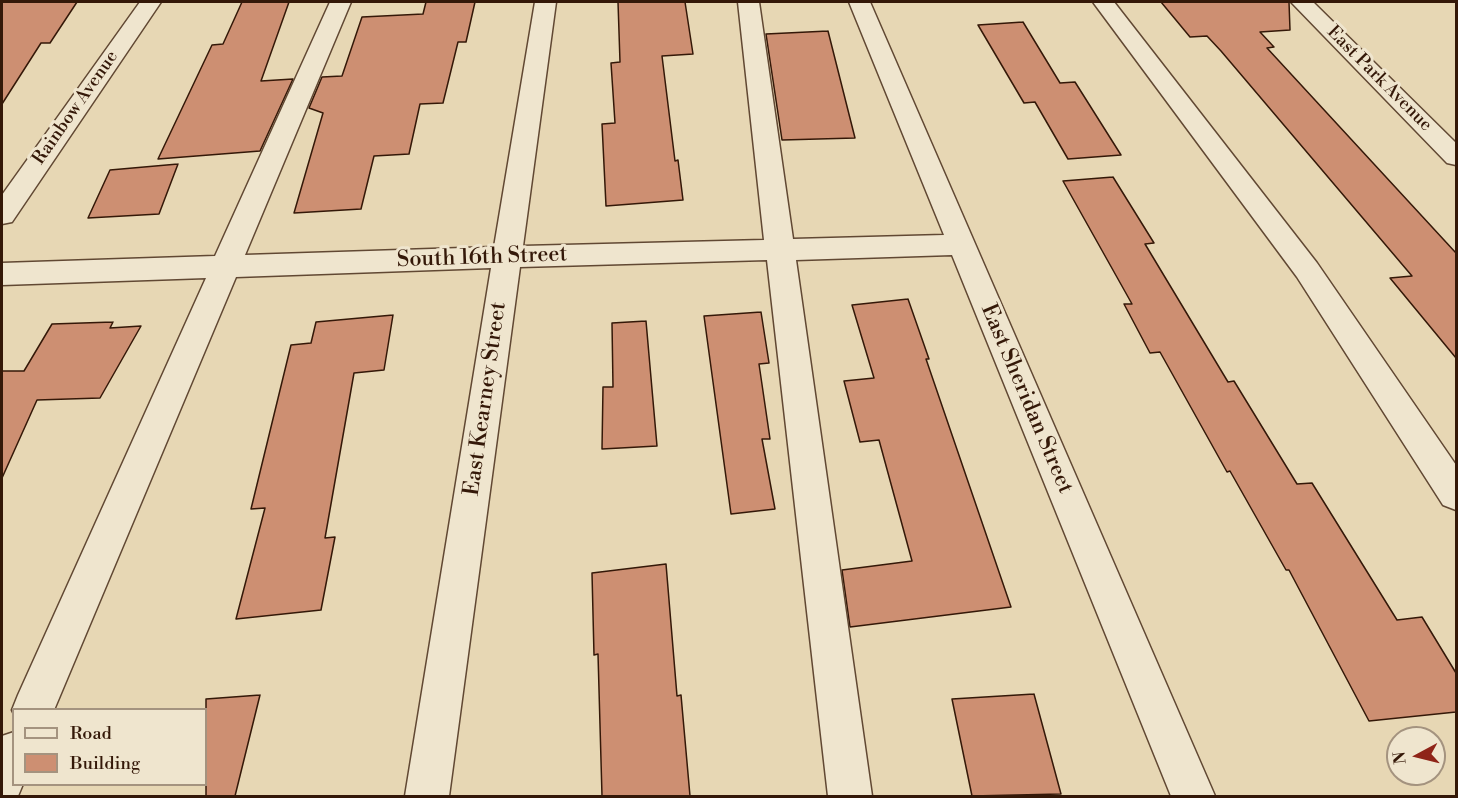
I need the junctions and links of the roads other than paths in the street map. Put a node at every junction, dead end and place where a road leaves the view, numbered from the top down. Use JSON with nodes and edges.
{"nodes":[{"id":1,"x":150,"y":2,"type":"edge"},
{"id":2,"x":340,"y":2,"type":"edge"},
{"id":3,"x":545,"y":2,"type":"edge"},
{"id":4,"x":748,"y":2,"type":"edge"},
{"id":5,"x":860,"y":2,"type":"edge"},
{"id":6,"x":1102,"y":2,"type":"edge"},
{"id":7,"x":1301,"y":2,"type":"edge"},
{"id":8,"x":1456,"y":157,"type":"edge"},
{"id":9,"x":2,"y":215,"type":"edge"},
{"id":10,"x":962,"y":245,"type":"junction"},
{"id":11,"x":779,"y":250,"type":"junction"},
{"id":12,"x":507,"y":257,"type":"junction"},
{"id":13,"x":224,"y":268,"type":"junction"},
{"id":14,"x":2,"y":274,"type":"edge"},
{"id":15,"x":1456,"y":494,"type":"edge"},
{"id":16,"x":34,"y":708,"type":"edge"},
{"id":17,"x":12,"y":758,"type":"edge"},
{"id":18,"x":2,"y":781,"type":"edge"},
{"id":19,"x":427,"y":796,"type":"edge"},
{"id":20,"x":850,"y":796,"type":"edge"},
{"id":21,"x":1193,"y":796,"type":"edge"}],
"edges":[{"from":1,"to":9,"type":"street","name":"Rainbow Avenue"},
{"from":2,"to":13,"type":"street"},
{"from":3,"to":12,"type":"street","name":"East Kearney Street"},
{"from":4,"to":11,"type":"street"},
{"from":5,"to":10,"type":"street","name":"East Sheridan Street"},
{"from":6,"to":15,"type":"street"},
{"from":7,"to":8,"type":"street","name":"East Park Avenue"},
{"from":10,"to":11,"type":"street","name":"South 16th Street"},
{"from":10,"to":21,"type":"street","name":"East Sheridan Street"},
{"from":11,"to":12,"type":"street","name":"South 16th Street"},
{"from":11,"to":20,"type":"street"},
{"from":12,"to":13,"type":"street","name":"South 16th Street"},
{"from":12,"to":19,"type":"street","name":"East Kearney Street"},
{"from":13,"to":14,"type":"street","name":"South 16th Street"},
{"from":13,"to":16,"type":"street"},
{"from":17,"to":18,"type":"street"}]}
